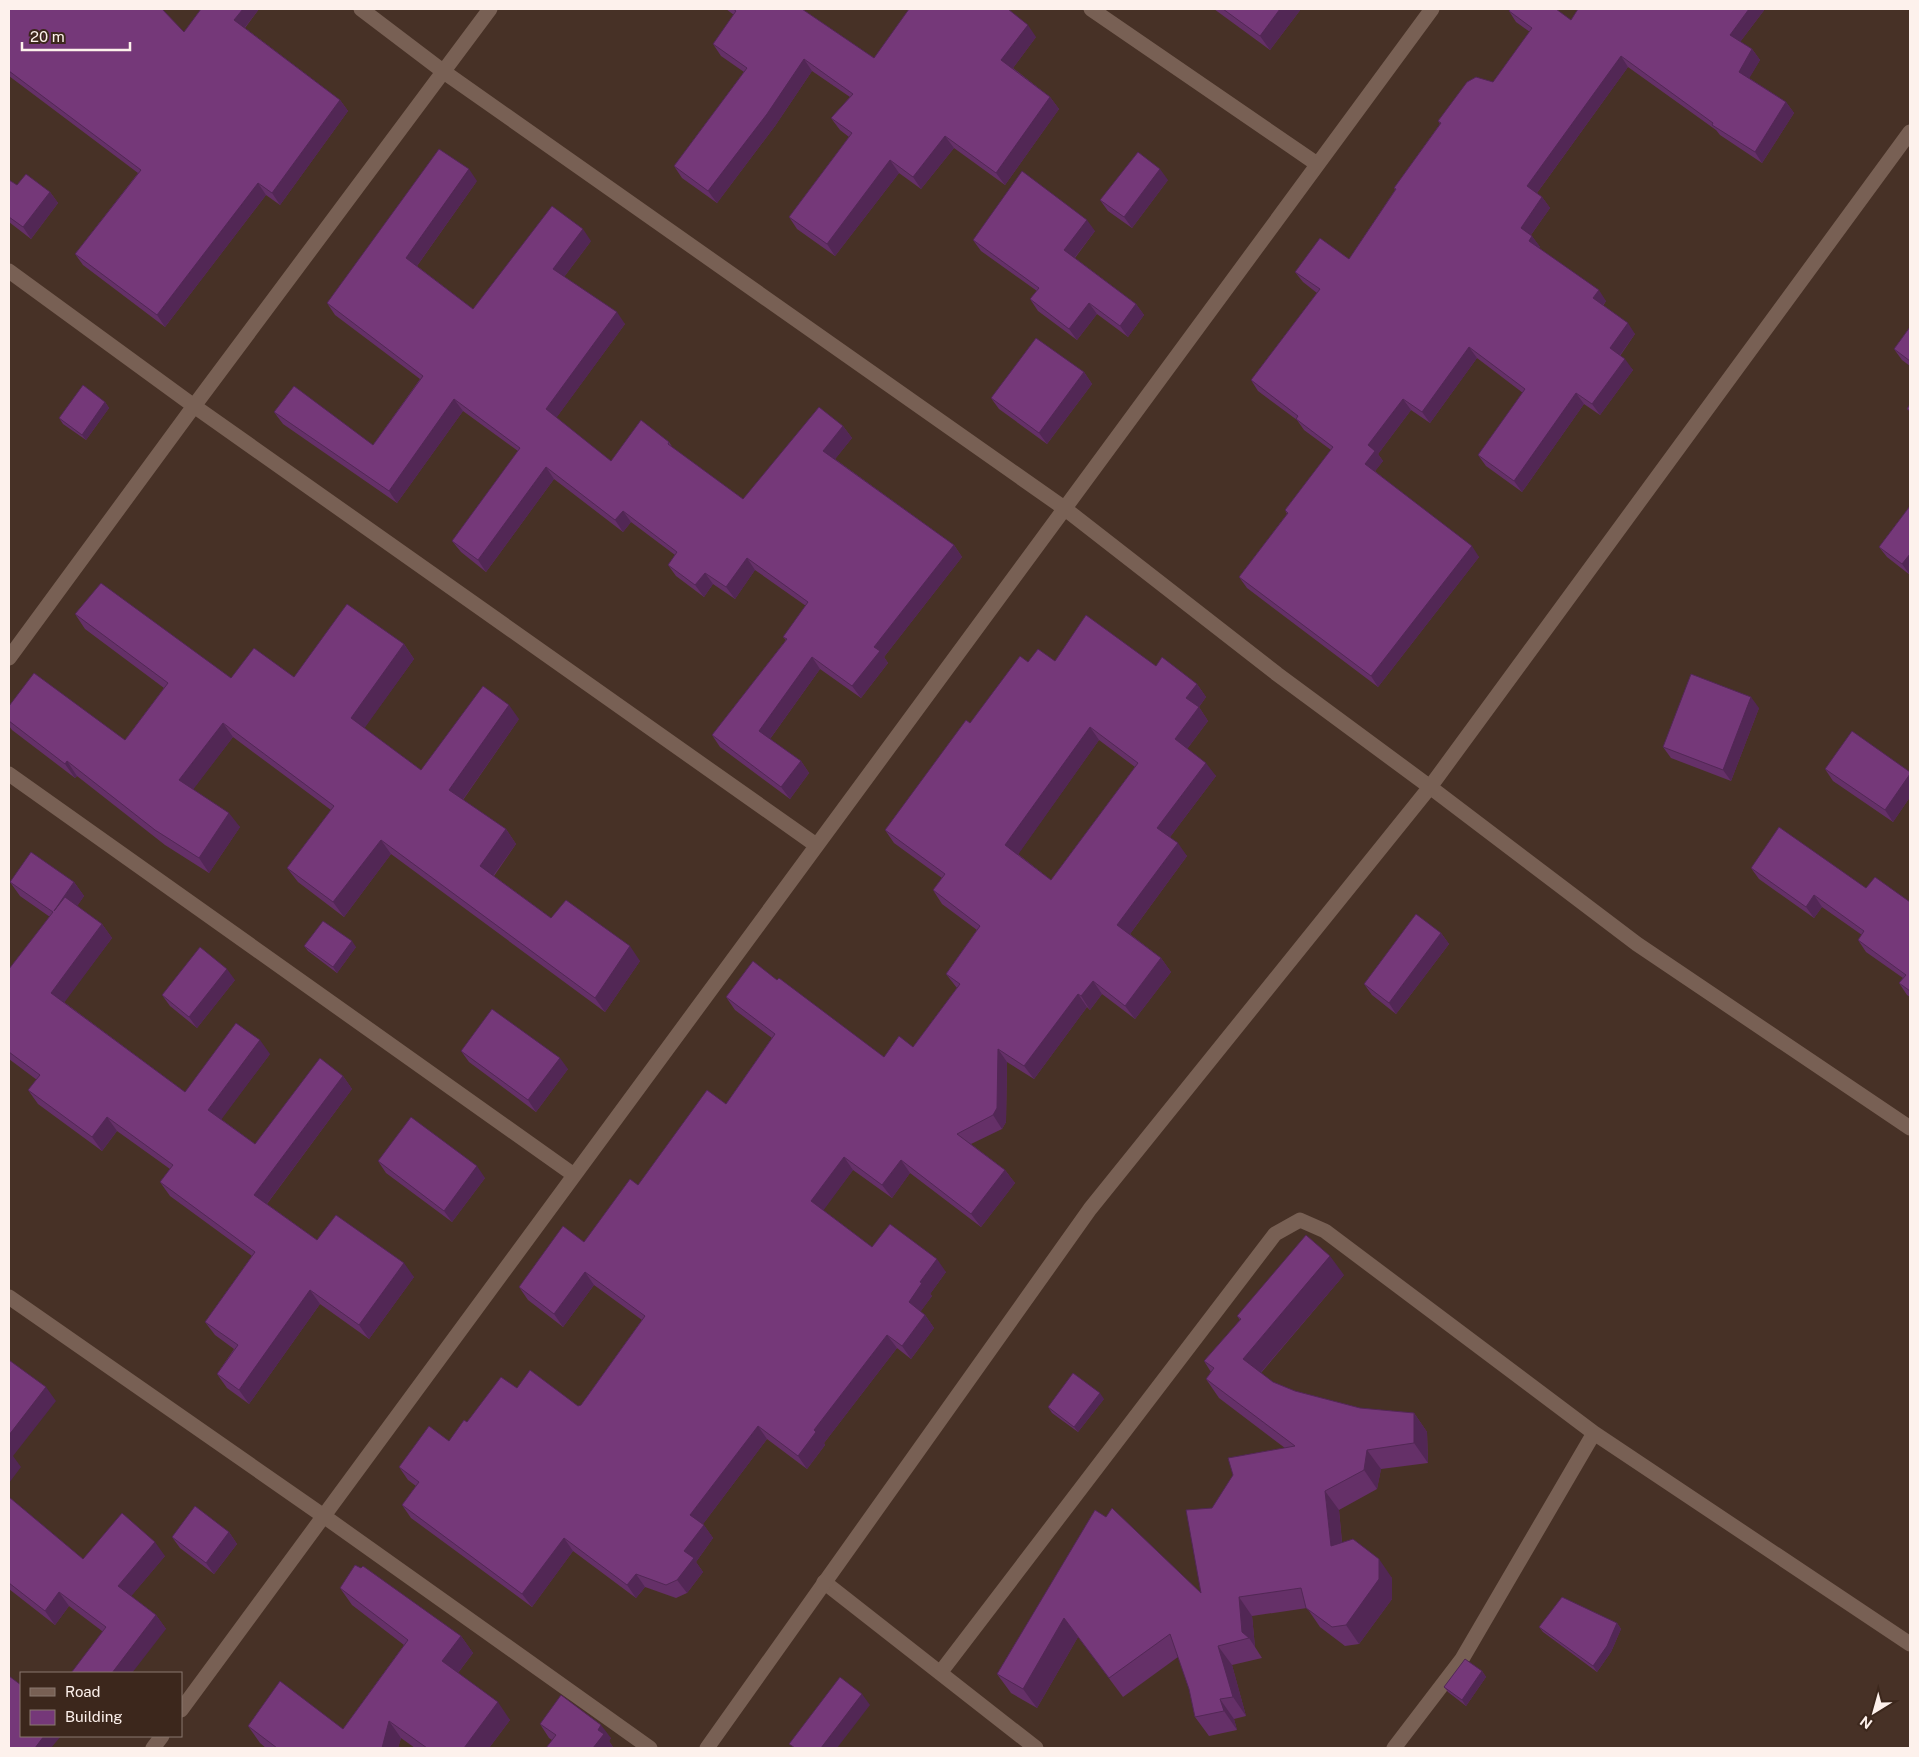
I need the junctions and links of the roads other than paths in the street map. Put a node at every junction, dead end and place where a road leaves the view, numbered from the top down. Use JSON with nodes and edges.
{"nodes":[{"id":1,"x":361,"y":9,"type":"edge"},
{"id":2,"x":490,"y":9,"type":"edge"},
{"id":3,"x":1091,"y":9,"type":"edge"},
{"id":4,"x":1432,"y":9,"type":"edge"},
{"id":5,"x":444,"y":72,"type":"junction"},
{"id":6,"x":1910,"y":132,"type":"edge"},
{"id":7,"x":1317,"y":164,"type":"junction"},
{"id":8,"x":9,"y":271,"type":"edge"},
{"id":9,"x":194,"y":406,"type":"junction"},
{"id":10,"x":1064,"y":508,"type":"junction"},
{"id":11,"x":9,"y":658,"type":"edge"},
{"id":12,"x":9,"y":774,"type":"edge"},
{"id":13,"x":1430,"y":787,"type":"junction"},
{"id":14,"x":816,"y":845,"type":"junction"},
{"id":15,"x":1910,"y":1128,"type":"edge"},
{"id":16,"x":574,"y":1175,"type":"junction"},
{"id":17,"x":9,"y":1297,"type":"edge"},
{"id":18,"x":1594,"y":1433,"type":"junction"},
{"id":19,"x":324,"y":1517,"type":"junction"},
{"id":20,"x":824,"y":1582,"type":"junction"},
{"id":21,"x":1910,"y":1644,"type":"edge"},
{"id":22,"x":940,"y":1673,"type":"junction"},
{"id":23,"x":182,"y":1709,"type":"edge"},
{"id":24,"x":161,"y":1737,"type":"edge"},
{"id":25,"x":153,"y":1748,"type":"edge"},
{"id":26,"x":650,"y":1748,"type":"edge"},
{"id":27,"x":707,"y":1748,"type":"edge"},
{"id":28,"x":1036,"y":1748,"type":"edge"},
{"id":29,"x":1394,"y":1748,"type":"edge"}],
"edges":[{"from":1,"to":5,"type":"street"},
{"from":2,"to":5,"type":"street"},
{"from":3,"to":7,"type":"street"},
{"from":4,"to":7,"type":"street"},
{"from":5,"to":9,"type":"street"},
{"from":5,"to":10,"type":"street"},
{"from":6,"to":13,"type":"street"},
{"from":7,"to":10,"type":"street"},
{"from":8,"to":9,"type":"street"},
{"from":9,"to":11,"type":"street"},
{"from":9,"to":14,"type":"street"},
{"from":10,"to":13,"type":"street"},
{"from":10,"to":14,"type":"street"},
{"from":12,"to":16,"type":"street"},
{"from":13,"to":15,"type":"street"},
{"from":13,"to":20,"type":"street"},
{"from":14,"to":16,"type":"street"},
{"from":16,"to":19,"type":"street"},
{"from":17,"to":19,"type":"street"},
{"from":18,"to":21,"type":"street"},
{"from":18,"to":22,"type":"street"},
{"from":18,"to":29,"type":"street"},
{"from":19,"to":23,"type":"street"},
{"from":19,"to":26,"type":"street"},
{"from":20,"to":22,"type":"street"},
{"from":20,"to":27,"type":"street"},
{"from":22,"to":28,"type":"street"},
{"from":24,"to":25,"type":"street"}]}
